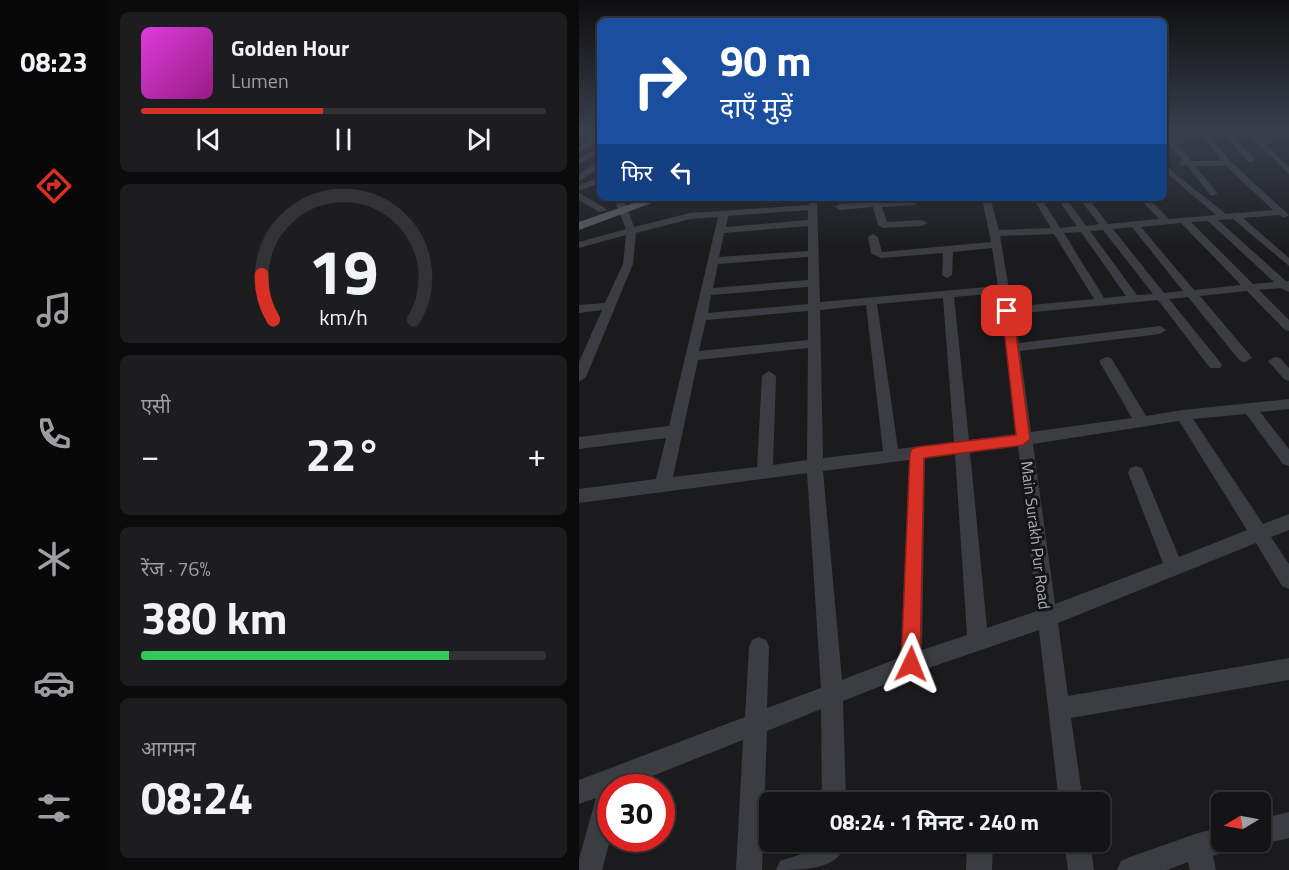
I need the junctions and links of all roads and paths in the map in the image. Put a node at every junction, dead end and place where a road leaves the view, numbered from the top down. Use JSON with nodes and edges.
{"nodes":[{"id":1,"x":1169,"y":171,"type":"edge"},
{"id":2,"x":1193,"y":171,"type":"edge"},
{"id":3,"x":1235,"y":171,"type":"edge"},
{"id":4,"x":597,"y":173,"type":"edge"},
{"id":5,"x":579,"y":178,"type":"edge"},
{"id":6,"x":597,"y":181,"type":"edge"},
{"id":7,"x":579,"y":188,"type":"edge"},
{"id":8,"x":597,"y":189,"type":"edge"},
{"id":9,"x":1214,"y":194,"type":"dead end"},
{"id":10,"x":597,"y":196,"type":"edge"},
{"id":11,"x":581,"y":197,"type":"edge"},
{"id":12,"x":632,"y":201,"type":"edge"},
{"id":13,"x":647,"y":201,"type":"edge"},
{"id":14,"x":876,"y":201,"type":"edge"},
{"id":15,"x":987,"y":201,"type":"edge"},
{"id":16,"x":1039,"y":201,"type":"edge"},
{"id":17,"x":1063,"y":201,"type":"edge"},
{"id":18,"x":1085,"y":201,"type":"edge"},
{"id":19,"x":1146,"y":201,"type":"edge"},
{"id":20,"x":813,"y":202,"type":"edge"},
{"id":21,"x":914,"y":202,"type":"dead end"},
{"id":22,"x":622,"y":207,"type":"junction"},
{"id":23,"x":840,"y":207,"type":"dead end"},
{"id":24,"x":602,"y":210,"type":"junction"},
{"id":25,"x":725,"y":213,"type":"junction"},
{"id":26,"x":1285,"y":215,"type":"edge"},
{"id":27,"x":1229,"y":216,"type":"junction"},
{"id":28,"x":1210,"y":218,"type":"junction"},
{"id":29,"x":579,"y":219,"type":"edge"},
{"id":30,"x":1183,"y":220,"type":"junction"},
{"id":31,"x":1167,"y":222,"type":"junction"},
{"id":32,"x":813,"y":223,"type":"junction"},
{"id":33,"x":922,"y":223,"type":"dead end"},
{"id":34,"x":1134,"y":224,"type":"junction"},
{"id":35,"x":579,"y":226,"type":"edge"},
{"id":36,"x":1105,"y":227,"type":"junction"},
{"id":37,"x":1084,"y":229,"type":"junction"},
{"id":38,"x":721,"y":230,"type":"junction"},
{"id":39,"x":631,"y":231,"type":"junction"},
{"id":40,"x":1056,"y":231,"type":"junction"},
{"id":41,"x":873,"y":237,"type":"dead end"},
{"id":42,"x":995,"y":239,"type":"junction"},
{"id":43,"x":579,"y":245,"type":"edge"},
{"id":44,"x":948,"y":249,"type":"junction"},
{"id":45,"x":813,"y":254,"type":"junction"},
{"id":46,"x":714,"y":261,"type":"junction"},
{"id":47,"x":1289,"y":263,"type":"edge"},
{"id":48,"x":947,"y":275,"type":"dead end"},
{"id":49,"x":814,"y":283,"type":"junction"},
{"id":50,"x":1287,"y":286,"type":"edge"},
{"id":51,"x":1250,"y":288,"type":"junction"},
{"id":52,"x":1003,"y":289,"type":"junction"},
{"id":53,"x":707,"y":292,"type":"junction"},
{"id":54,"x":1191,"y":293,"type":"junction"},
{"id":55,"x":948,"y":294,"type":"junction"},
{"id":56,"x":1160,"y":296,"type":"junction"},
{"id":57,"x":1134,"y":299,"type":"junction"},
{"id":58,"x":871,"y":302,"type":"junction"},
{"id":59,"x":1101,"y":302,"type":"junction"},
{"id":60,"x":609,"y":306,"type":"junction"},
{"id":61,"x":814,"y":307,"type":"junction"},
{"id":62,"x":579,"y":309,"type":"edge"},
{"id":63,"x":1007,"y":311,"type":"junction"},
{"id":64,"x":701,"y":317,"type":"junction"},
{"id":65,"x":1289,"y":327,"type":"edge"},
{"id":66,"x":1160,"y":330,"type":"dead end"},
{"id":67,"x":814,"y":343,"type":"junction"},
{"id":68,"x":1013,"y":348,"type":"junction"},
{"id":69,"x":693,"y":356,"type":"junction"},
{"id":70,"x":1245,"y":358,"type":"dead end"},
{"id":71,"x":1106,"y":361,"type":"dead end"},
{"id":72,"x":1275,"y":361,"type":"dead end"},
{"id":73,"x":1215,"y":365,"type":"dead end"},
{"id":74,"x":769,"y":376,"type":"dead end"},
{"id":75,"x":1289,"y":376,"type":"edge"},
{"id":76,"x":579,"y":377,"type":"edge"},
{"id":77,"x":1289,"y":404,"type":"edge"},
{"id":78,"x":1250,"y":409,"type":"junction"},
{"id":79,"x":1183,"y":416,"type":"junction"},
{"id":80,"x":1142,"y":422,"type":"junction"},
{"id":81,"x":676,"y":431,"type":"junction"},
{"id":82,"x":1023,"y":439,"type":"junction"},
{"id":83,"x":579,"y":442,"type":"edge"},
{"id":84,"x":962,"y":447,"type":"junction"},
{"id":85,"x":917,"y":453,"type":"junction"},
{"id":86,"x":891,"y":456,"type":"junction"},
{"id":87,"x":1289,"y":460,"type":"edge"},
{"id":88,"x":815,"y":467,"type":"junction"},
{"id":89,"x":765,"y":472,"type":"junction"},
{"id":90,"x":1136,"y":473,"type":"dead end"},
{"id":91,"x":663,"y":485,"type":"junction"},
{"id":92,"x":579,"y":496,"type":"edge"},
{"id":93,"x":1289,"y":522,"type":"edge"},
{"id":94,"x":1260,"y":533,"type":"junction"},
{"id":95,"x":1174,"y":567,"type":"junction"},
{"id":96,"x":1289,"y":580,"type":"edge"},
{"id":97,"x":1046,"y":618,"type":"junction"},
{"id":98,"x":978,"y":641,"type":"junction"},
{"id":99,"x":759,"y":646,"type":"dead end"},
{"id":100,"x":911,"y":664,"type":"junction"},
{"id":101,"x":1289,"y":669,"type":"edge"},
{"id":102,"x":832,"y":694,"type":"junction"},
{"id":103,"x":1058,"y":709,"type":"junction"},
{"id":104,"x":756,"y":725,"type":"junction"},
{"id":105,"x":630,"y":774,"type":"edge"},
{"id":106,"x":597,"y":786,"type":"edge"},
{"id":107,"x":579,"y":792,"type":"edge"},
{"id":108,"x":834,"y":792,"type":"edge"},
{"id":109,"x":1070,"y":792,"type":"edge"},
{"id":110,"x":1289,"y":825,"type":"edge"},
{"id":111,"x":1271,"y":829,"type":"edge"},
{"id":112,"x":597,"y":839,"type":"edge"},
{"id":113,"x":827,"y":852,"type":"edge"},
{"id":114,"x":980,"y":852,"type":"edge"},
{"id":115,"x":1078,"y":852,"type":"edge"},
{"id":116,"x":1207,"y":852,"type":"edge"},
{"id":117,"x":803,"y":869,"type":"edge"},
{"id":118,"x":589,"y":870,"type":"edge"},
{"id":119,"x":749,"y":870,"type":"edge"},
{"id":120,"x":979,"y":870,"type":"edge"},
{"id":121,"x":1081,"y":870,"type":"edge"},
{"id":122,"x":1130,"y":870,"type":"edge"}],
"edges":[{"from":1,"to":27,"type":"street"},
{"from":2,"to":9,"type":"street"},
{"from":3,"to":26,"type":"street"},
{"from":4,"to":5,"type":"street"},
{"from":6,"to":7,"type":"street"},
{"from":8,"to":11,"type":"street"},
{"from":10,"to":11,"type":"street"},
{"from":11,"to":24,"type":"street"},
{"from":12,"to":22,"type":"main road"},
{"from":13,"to":22,"type":"main road"},
{"from":14,"to":21,"type":"street"},
{"from":14,"to":23,"type":"street"},
{"from":14,"to":33,"type":"street"},
{"from":15,"to":42,"type":"street","name":"Main Surakh Pur Road"},
{"from":16,"to":40,"type":"street"},
{"from":17,"to":37,"type":"street"},
{"from":18,"to":36,"type":"street"},
{"from":19,"to":31,"type":"street"},
{"from":20,"to":25,"type":"street"},
{"from":20,"to":32,"type":"street"},
{"from":22,"to":24,"type":"main road"},
{"from":22,"to":35,"type":"main road"},
{"from":22,"to":39,"type":"street"},
{"from":24,"to":29,"type":"main road"},
{"from":25,"to":38,"type":"street"},
{"from":25,"to":39,"type":"street"},
{"from":26,"to":27,"type":"street"},
{"from":27,"to":28,"type":"street"},
{"from":27,"to":47,"type":"street"},
{"from":28,"to":30,"type":"street"},
{"from":28,"to":50,"type":"street"},
{"from":30,"to":31,"type":"street"},
{"from":30,"to":51,"type":"street"},
{"from":31,"to":34,"type":"street"},
{"from":32,"to":38,"type":"street"},
{"from":32,"to":45,"type":"street"},
{"from":34,"to":36,"type":"street"},
{"from":34,"to":54,"type":"street"},
{"from":36,"to":37,"type":"street"},
{"from":36,"to":56,"type":"street"},
{"from":37,"to":40,"type":"street"},
{"from":37,"to":57,"type":"street"},
{"from":38,"to":46,"type":"street"},
{"from":39,"to":43,"type":"street"},
{"from":39,"to":60,"type":"street"},
{"from":40,"to":42,"type":"street"},
{"from":40,"to":59,"type":"street"},
{"from":41,"to":44,"type":"street"},
{"from":42,"to":44,"type":"street"},
{"from":42,"to":52,"type":"street","name":"Main Surakh Pur Road"},
{"from":44,"to":48,"type":"street"},
{"from":45,"to":46,"type":"street"},
{"from":45,"to":49,"type":"street"},
{"from":46,"to":53,"type":"street"},
{"from":49,"to":53,"type":"street"},
{"from":49,"to":61,"type":"street"},
{"from":50,"to":51,"type":"street"},
{"from":51,"to":54,"type":"street"},
{"from":51,"to":65,"type":"street"},
{"from":52,"to":55,"type":"street"},
{"from":52,"to":63,"type":"street","name":"Main Surakh Pur Road"},
{"from":53,"to":64,"type":"street"},
{"from":54,"to":56,"type":"street"},
{"from":54,"to":70,"type":"street"},
{"from":55,"to":58,"type":"street"},
{"from":55,"to":84,"type":"street"},
{"from":56,"to":57,"type":"street"},
{"from":56,"to":73,"type":"street"},
{"from":57,"to":59,"type":"street"},
{"from":58,"to":61,"type":"street"},
{"from":58,"to":86,"type":"street"},
{"from":59,"to":63,"type":"street"},
{"from":60,"to":62,"type":"street"},
{"from":60,"to":76,"type":"street"},
{"from":61,"to":64,"type":"street"},
{"from":61,"to":67,"type":"street"},
{"from":63,"to":68,"type":"street","name":"Main Surakh Pur Road"},
{"from":64,"to":69,"type":"street"},
{"from":66,"to":68,"type":"street"},
{"from":67,"to":69,"type":"street"},
{"from":67,"to":88,"type":"street"},
{"from":68,"to":82,"type":"street","name":"Main Surakh Pur Road"},
{"from":69,"to":81,"type":"street"},
{"from":71,"to":80,"type":"street"},
{"from":72,"to":75,"type":"street"},
{"from":74,"to":89,"type":"street"},
{"from":77,"to":78,"type":"street"},
{"from":78,"to":79,"type":"street"},
{"from":78,"to":87,"type":"street"},
{"from":79,"to":80,"type":"street"},
{"from":79,"to":94,"type":"street"},
{"from":80,"to":82,"type":"street"},
{"from":81,"to":83,"type":"street"},
{"from":81,"to":91,"type":"street"},
{"from":82,"to":84,"type":"street"},
{"from":82,"to":97,"type":"street","name":"Main Surakh Pur Road"},
{"from":84,"to":85,"type":"street"},
{"from":84,"to":98,"type":"street"},
{"from":85,"to":86,"type":"street"},
{"from":85,"to":100,"type":"street"},
{"from":86,"to":88,"type":"street"},
{"from":88,"to":89,"type":"street"},
{"from":88,"to":102,"type":"street"},
{"from":89,"to":91,"type":"street"},
{"from":90,"to":95,"type":"street"},
{"from":91,"to":92,"type":"street"},
{"from":93,"to":94,"type":"street"},
{"from":94,"to":95,"type":"street"},
{"from":94,"to":96,"type":"street"},
{"from":95,"to":97,"type":"street"},
{"from":97,"to":98,"type":"street"},
{"from":97,"to":103,"type":"street","name":"Main Surakh Pur Road"},
{"from":98,"to":100,"type":"street"},
{"from":99,"to":104,"type":"street"},
{"from":100,"to":102,"type":"street"},
{"from":101,"to":103,"type":"street"},
{"from":102,"to":104,"type":"street"},
{"from":102,"to":108,"type":"street"},
{"from":103,"to":109,"type":"street","name":"Main Surakh Pur Road"},
{"from":104,"to":105,"type":"street"},
{"from":104,"to":119,"type":"street"},
{"from":106,"to":107,"type":"street"},
{"from":110,"to":111,"type":"street"},
{"from":112,"to":118,"type":"street"},
{"from":113,"to":117,"type":"street"},
{"from":114,"to":120,"type":"street"},
{"from":115,"to":121,"type":"street"},
{"from":116,"to":122,"type":"street"}]}
